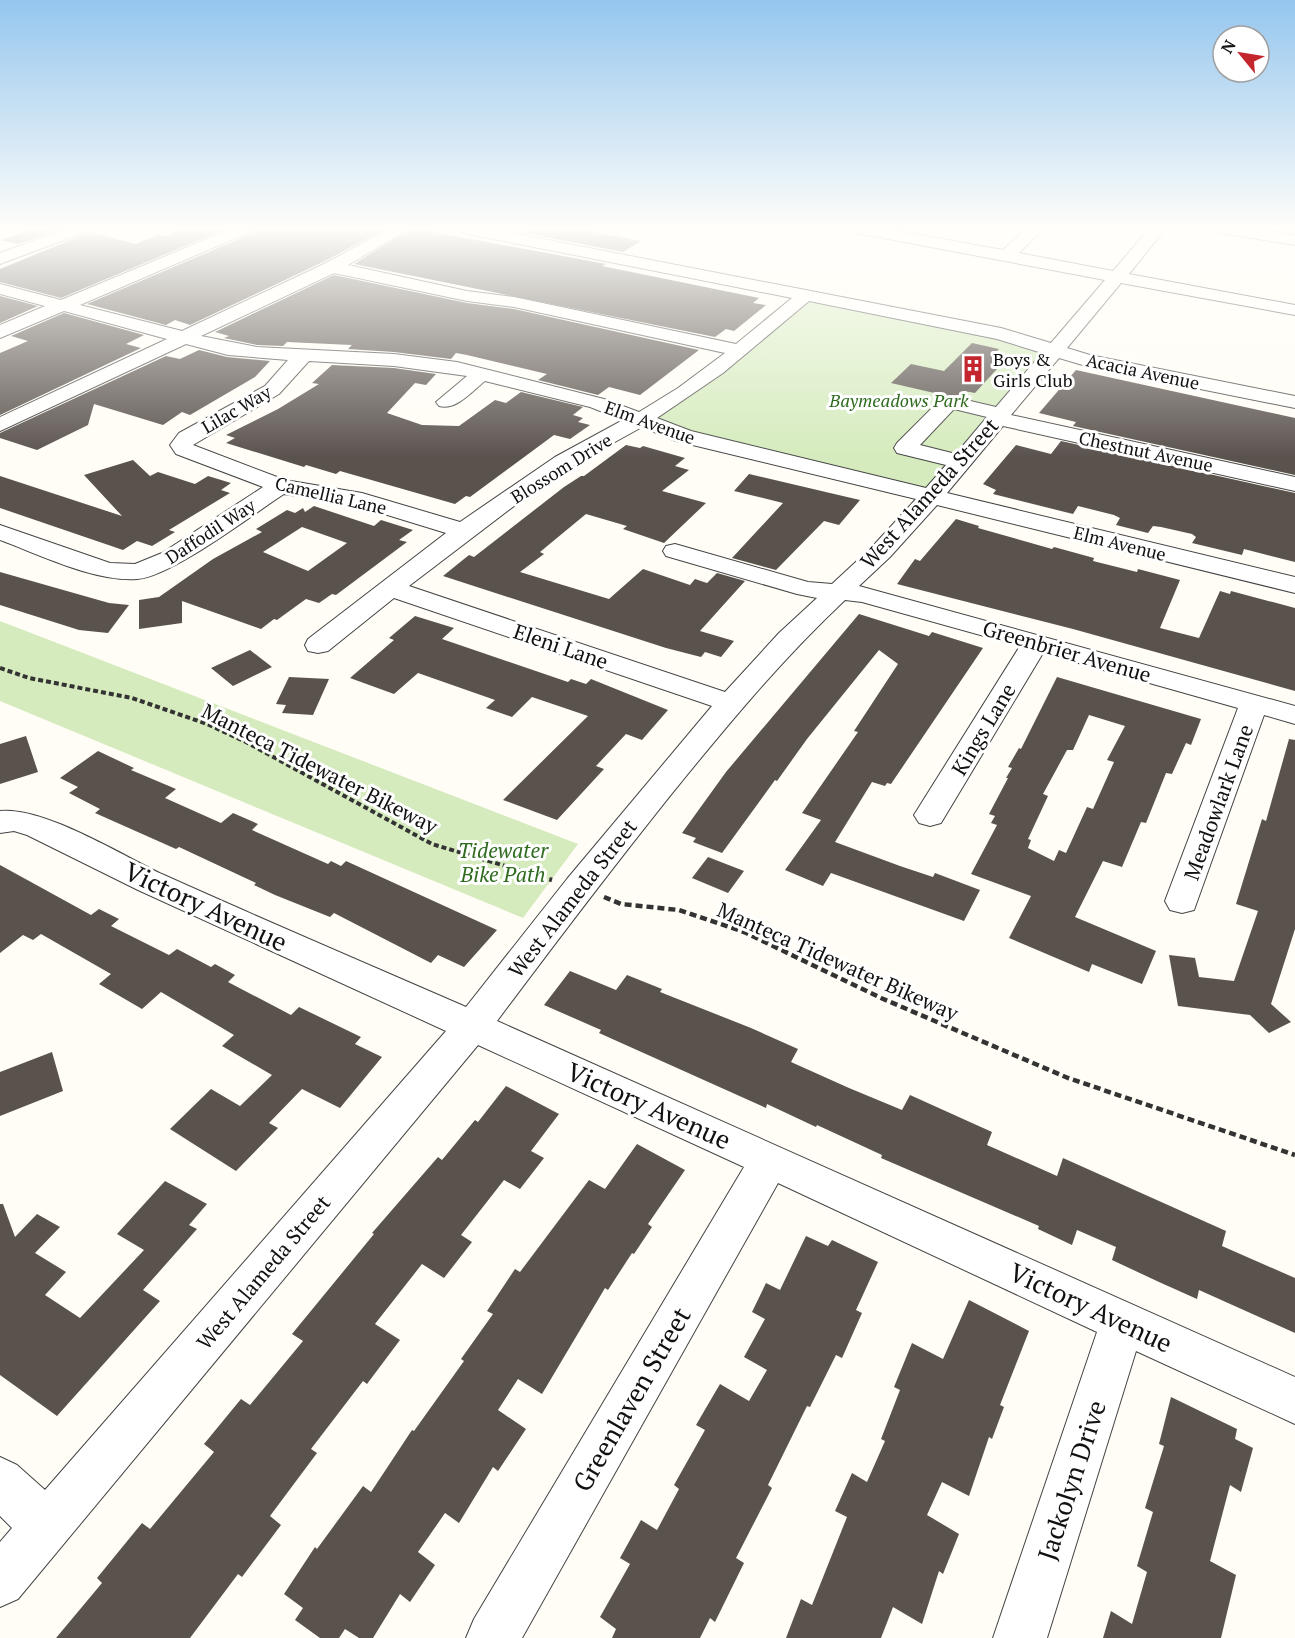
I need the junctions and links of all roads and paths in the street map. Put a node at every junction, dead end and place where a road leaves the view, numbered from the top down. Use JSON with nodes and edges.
{"nodes":[{"id":1,"x":253,"y":304,"type":"edge"},
{"id":2,"x":527,"y":304,"type":"edge"},
{"id":3,"x":795,"y":304,"type":"edge"},
{"id":4,"x":853,"y":304,"type":"edge"},
{"id":5,"x":1094,"y":304,"type":"edge"},
{"id":6,"x":1265,"y":304,"type":"edge"},
{"id":7,"x":64,"y":305,"type":"joint"},
{"id":8,"x":1295,"y":310,"type":"edge"},
{"id":9,"x":0,"y":332,"type":"edge"},
{"id":10,"x":183,"y":337,"type":"junction"},
{"id":11,"x":740,"y":350,"type":"junction"},
{"id":12,"x":1055,"y":350,"type":"junction"},
{"id":13,"x":303,"y":356,"type":"junction"},
{"id":14,"x":482,"y":374,"type":"junction"},
{"id":15,"x":446,"y":402,"type":"dead end"},
{"id":16,"x":1295,"y":402,"type":"edge"},
{"id":17,"x":999,"y":416,"type":"junction"},
{"id":18,"x":642,"y":419,"type":"junction"},
{"id":19,"x":0,"y":425,"type":"edge"},
{"id":20,"x":192,"y":435,"type":"joint"},
{"id":21,"x":960,"y":462,"type":"junction"},
{"id":22,"x":1295,"y":484,"type":"edge"},
{"id":23,"x":280,"y":486,"type":"junction"},
{"id":24,"x":932,"y":496,"type":"junction"},
{"id":25,"x":464,"y":531,"type":"junction"},
{"id":26,"x":0,"y":532,"type":"edge"},
{"id":27,"x":675,"y":551,"type":"dead end"},
{"id":28,"x":1295,"y":585,"type":"edge"},
{"id":29,"x":392,"y":589,"type":"junction"},
{"id":30,"x":838,"y":590,"type":"junction"},
{"id":31,"x":1036,"y":643,"type":"junction"},
{"id":32,"x":318,"y":645,"type":"dead end"},
{"id":33,"x":0,"y":668,"type":"edge"},
{"id":34,"x":730,"y":703,"type":"junction"},
{"id":35,"x":1254,"y":703,"type":"junction"},
{"id":36,"x":1295,"y":715,"type":"edge"},
{"id":37,"x":930,"y":815,"type":"dead end"},
{"id":38,"x":0,"y":822,"type":"edge"},
{"id":39,"x":579,"y":887,"type":"junction"},
{"id":40,"x":1182,"y":901,"type":"dead end"},
{"id":41,"x":472,"y":1026,"type":"junction"},
{"id":42,"x":1295,"y":1155,"type":"edge"},
{"id":43,"x":770,"y":1160,"type":"junction"},
{"id":44,"x":1123,"y":1321,"type":"junction"},
{"id":45,"x":1295,"y":1401,"type":"edge"},
{"id":46,"x":0,"y":1482,"type":"edge"},
{"id":47,"x":47,"y":1526,"type":"junction"},
{"id":48,"x":0,"y":1581,"type":"edge"},
{"id":49,"x":493,"y":1638,"type":"edge"},
{"id":50,"x":1020,"y":1638,"type":"edge"}],
"edges":[{"from":1,"to":10,"type":"street"},
{"from":2,"to":11,"type":"street"},
{"from":3,"to":11,"type":"street","name":"Blossom Drive"},
{"from":4,"to":12,"type":"street","name":"Acacia Avenue"},
{"from":5,"to":12,"type":"street","name":"West Alameda Street"},
{"from":6,"to":8,"type":"street"},
{"from":7,"to":9,"type":"street"},
{"from":7,"to":10,"type":"street","name":"Elm Avenue"},
{"from":10,"to":13,"type":"street","name":"Elm Avenue"},
{"from":10,"to":19,"type":"street"},
{"from":11,"to":18,"type":"street","name":"Blossom Drive"},
{"from":12,"to":16,"type":"street","name":"Acacia Avenue"},
{"from":12,"to":17,"type":"street","name":"West Alameda Street"},
{"from":13,"to":14,"type":"street","name":"Elm Avenue"},
{"from":13,"to":20,"type":"street","name":"Lilac Way"},
{"from":14,"to":15,"type":"street"},
{"from":14,"to":18,"type":"street","name":"Elm Avenue"},
{"from":17,"to":21,"type":"street","name":"West Alameda Street"},
{"from":17,"to":21,"type":"street","name":"Chestnut Avenue"},
{"from":17,"to":22,"type":"street","name":"Chestnut Avenue"},
{"from":18,"to":24,"type":"street","name":"Elm Avenue"},
{"from":18,"to":25,"type":"street","name":"Blossom Drive"},
{"from":20,"to":23,"type":"street","name":"Camellia Lane"},
{"from":21,"to":24,"type":"street","name":"West Alameda Street"},
{"from":23,"to":25,"type":"street","name":"Camellia Lane"},
{"from":23,"to":26,"type":"street","name":"Daffodil Way"},
{"from":24,"to":28,"type":"street","name":"Elm Avenue"},
{"from":24,"to":30,"type":"street","name":"West Alameda Street"},
{"from":25,"to":29,"type":"street","name":"Blossom Drive"},
{"from":27,"to":30,"type":"street","name":"Greenbrier Avenue"},
{"from":29,"to":32,"type":"street","name":"Blossom Drive"},
{"from":29,"to":34,"type":"street","name":"Eleni Lane"},
{"from":30,"to":31,"type":"street","name":"Greenbrier Avenue"},
{"from":30,"to":34,"type":"street","name":"West Alameda Street"},
{"from":31,"to":35,"type":"street","name":"Greenbrier Avenue"},
{"from":31,"to":37,"type":"street","name":"Kings Lane"},
{"from":33,"to":39,"type":"path","name":"Manteca Tidewater Bikeway"},
{"from":34,"to":39,"type":"street","name":"West Alameda Street"},
{"from":35,"to":36,"type":"street","name":"Greenbrier Avenue"},
{"from":35,"to":40,"type":"street","name":"Meadowlark Lane"},
{"from":38,"to":41,"type":"street","name":"Victory Avenue"},
{"from":39,"to":41,"type":"street","name":"West Alameda Street"},
{"from":39,"to":42,"type":"path","name":"Manteca Tidewater Bikeway"},
{"from":41,"to":43,"type":"street","name":"Victory Avenue"},
{"from":41,"to":47,"type":"street","name":"West Alameda Street"},
{"from":43,"to":44,"type":"street","name":"Victory Avenue"},
{"from":43,"to":49,"type":"street","name":"Greenlaven Street"},
{"from":44,"to":45,"type":"street","name":"Victory Avenue"},
{"from":44,"to":50,"type":"street","name":"Jackolyn Drive"},
{"from":46,"to":47,"type":"street"},
{"from":47,"to":48,"type":"street","name":"West Alameda Street"}]}
